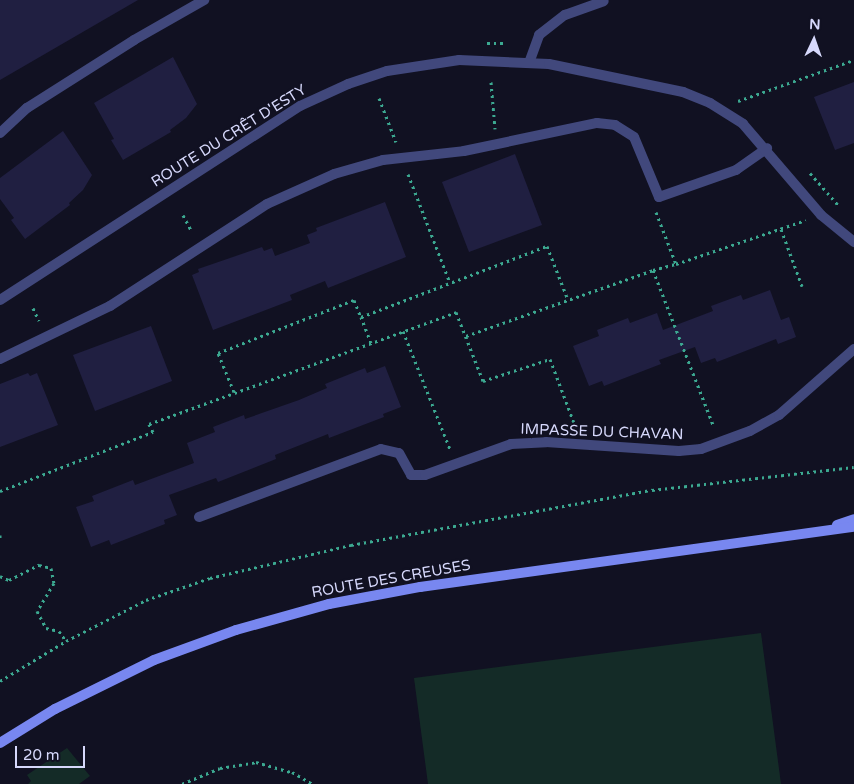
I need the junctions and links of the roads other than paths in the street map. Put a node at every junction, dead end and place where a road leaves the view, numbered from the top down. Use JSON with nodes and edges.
{"nodes":[{"id":1,"x":204,"y":0,"type":"edge"},
{"id":2,"x":604,"y":1,"type":"edge"},
{"id":3,"x":529,"y":63,"type":"junction"},
{"id":4,"x":0,"y":133,"type":"edge"},
{"id":5,"x":767,"y":148,"type":"junction"},
{"id":6,"x":854,"y":242,"type":"edge"},
{"id":7,"x":0,"y":300,"type":"edge"},
{"id":8,"x":854,"y":349,"type":"edge"},
{"id":9,"x":0,"y":359,"type":"edge"},
{"id":10,"x":199,"y":518,"type":"dead end"},
{"id":11,"x":854,"y":519,"type":"edge"},
{"id":12,"x":854,"y":527,"type":"edge"},
{"id":13,"x":814,"y":532,"type":"junction"},
{"id":14,"x":0,"y":743,"type":"edge"}],
"edges":[{"from":1,"to":4,"type":"street"},
{"from":2,"to":3,"type":"street"},
{"from":3,"to":5,"type":"street","name":"ROUTE DU CRÊT D'ESTY"},
{"from":3,"to":7,"type":"street","name":"ROUTE DU CRÊT D'ESTY"},
{"from":5,"to":6,"type":"street","name":"ROUTE DU CRÊT D'ESTY"},
{"from":5,"to":9,"type":"street"},
{"from":8,"to":10,"type":"street","name":"IMPASSE DU CHAVAN"},
{"from":11,"to":13,"type":"main road","name":"ROUTE DES CREUSES"},
{"from":12,"to":13,"type":"main road","name":"ROUTE DES CREUSES"},
{"from":13,"to":14,"type":"main road","name":"ROUTE DES CREUSES"}]}
